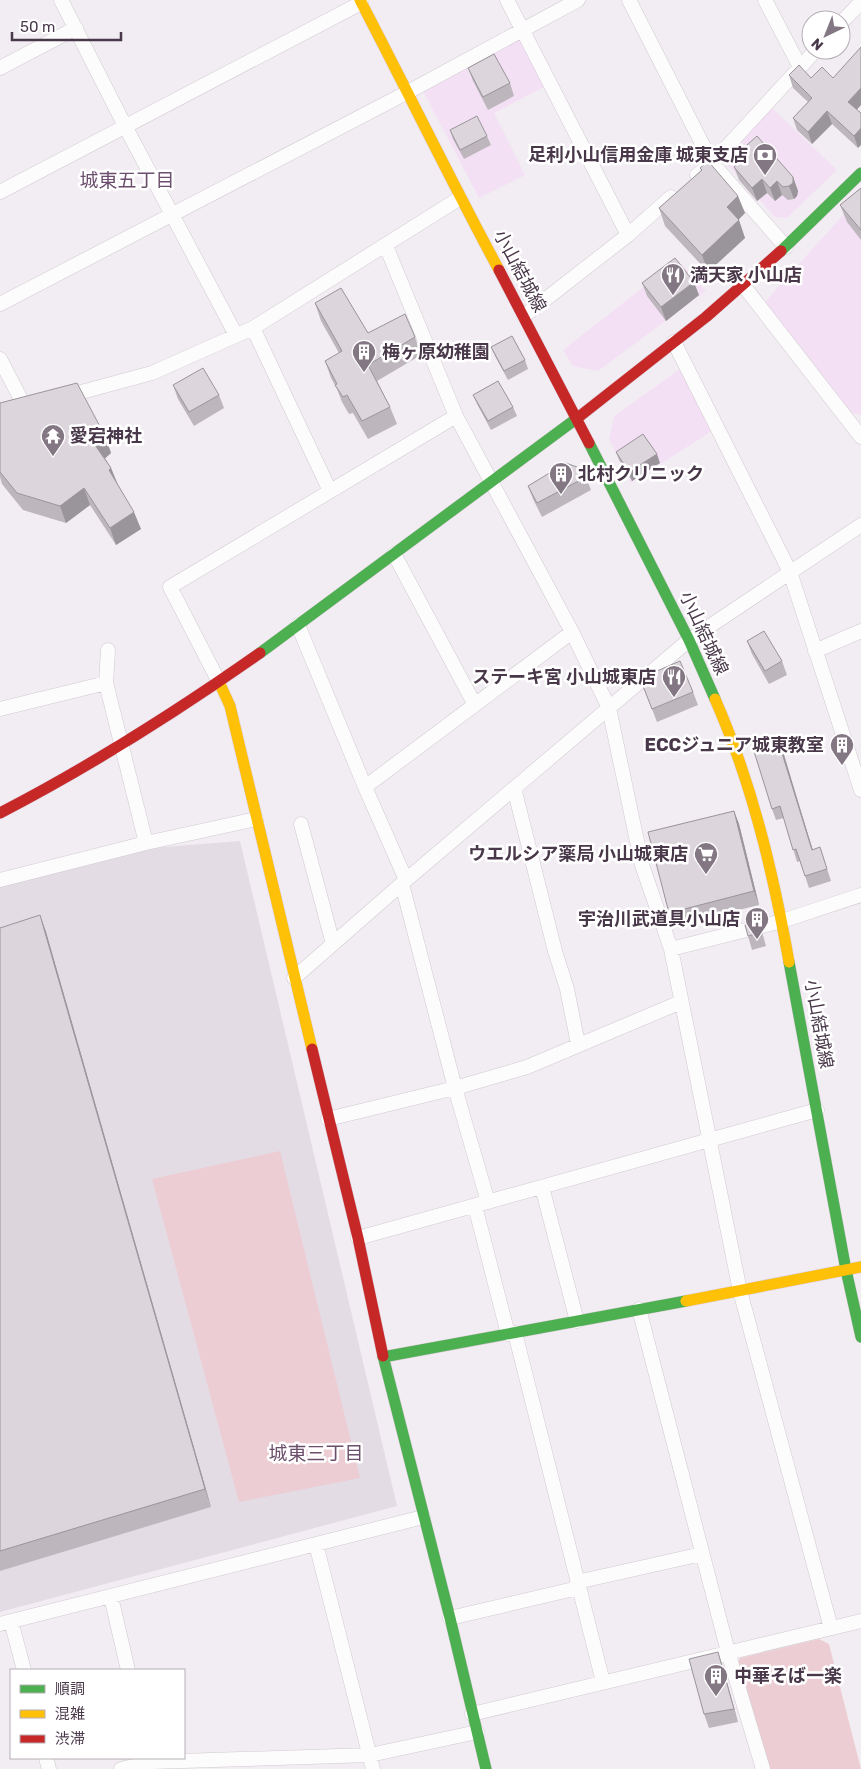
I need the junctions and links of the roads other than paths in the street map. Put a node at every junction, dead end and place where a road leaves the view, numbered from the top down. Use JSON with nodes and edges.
{"nodes":[{"id":1,"x":62,"y":0,"type":"edge"},
{"id":2,"x":507,"y":0,"type":"edge"},
{"id":3,"x":578,"y":0,"type":"edge"},
{"id":4,"x":629,"y":0,"type":"edge"},
{"id":5,"x":765,"y":0,"type":"edge"},
{"id":6,"x":360,"y":2,"type":"edge"},
{"id":7,"x":861,"y":2,"type":"edge"},
{"id":8,"x":851,"y":12,"type":"edge"},
{"id":9,"x":76,"y":28,"type":"junction"},
{"id":10,"x":522,"y":29,"type":"junction"},
{"id":11,"x":807,"y":60,"type":"edge"},
{"id":12,"x":800,"y":67,"type":"junction"},
{"id":13,"x":0,"y":68,"type":"edge"},
{"id":14,"x":408,"y":92,"type":"junction"},
{"id":15,"x":125,"y":126,"type":"junction"},
{"id":16,"x":712,"y":163,"type":"junction"},
{"id":17,"x":861,"y":172,"type":"edge"},
{"id":18,"x":0,"y":192,"type":"edge"},
{"id":19,"x":460,"y":198,"type":"junction"},
{"id":20,"x":172,"y":215,"type":"junction"},
{"id":21,"x":628,"y":235,"type":"junction"},
{"id":22,"x":386,"y":246,"type":"junction"},
{"id":23,"x":786,"y":246,"type":"junction"},
{"id":24,"x":743,"y":285,"type":"junction"},
{"id":25,"x":0,"y":304,"type":"edge"},
{"id":26,"x":524,"y":316,"type":"junction"},
{"id":27,"x":253,"y":328,"type":"junction"},
{"id":28,"x":236,"y":336,"type":"junction"},
{"id":29,"x":674,"y":342,"type":"junction"},
{"id":30,"x":0,"y":359,"type":"edge"},
{"id":31,"x":52,"y":400,"type":"edge"},
{"id":32,"x":8,"y":411,"type":"edge"},
{"id":33,"x":456,"y":416,"type":"junction"},
{"id":34,"x":577,"y":418,"type":"junction"},
{"id":35,"x":858,"y":429,"type":"edge"},
{"id":36,"x":492,"y":481,"type":"junction"},
{"id":37,"x":330,"y":491,"type":"junction"},
{"id":38,"x":861,"y":525,"type":"edge"},
{"id":39,"x":394,"y":554,"type":"junction"},
{"id":40,"x":790,"y":572,"type":"junction"},
{"id":41,"x":298,"y":625,"type":"junction"},
{"id":42,"x":861,"y":631,"type":"edge"},
{"id":43,"x":572,"y":632,"type":"junction"},
{"id":44,"x":689,"y":640,"type":"junction"},
{"id":45,"x":108,"y":650,"type":"dead end"},
{"id":46,"x":815,"y":651,"type":"junction"},
{"id":47,"x":219,"y":682,"type":"junction"},
{"id":48,"x":106,"y":683,"type":"junction"},
{"id":49,"x":475,"y":705,"type":"junction"},
{"id":50,"x":609,"y":708,"type":"junction"},
{"id":51,"x":0,"y":709,"type":"edge"},
{"id":52,"x":122,"y":746,"type":"junction"},
{"id":53,"x":365,"y":787,"type":"junction"},
{"id":54,"x":514,"y":788,"type":"junction"},
{"id":55,"x":861,"y":790,"type":"edge"},
{"id":56,"x":0,"y":813,"type":"edge"},
{"id":57,"x":256,"y":818,"type":"junction"},
{"id":58,"x":301,"y":824,"type":"dead end"},
{"id":59,"x":146,"y":843,"type":"junction"},
{"id":60,"x":0,"y":880,"type":"edge"},
{"id":61,"x":404,"y":882,"type":"junction"},
{"id":62,"x":861,"y":895,"type":"edge"},
{"id":63,"x":782,"y":921,"type":"junction"},
{"id":64,"x":333,"y":944,"type":"junction"},
{"id":65,"x":671,"y":949,"type":"junction"},
{"id":66,"x":294,"y":978,"type":"junction"},
{"id":67,"x":681,"y":1002,"type":"junction"},
{"id":68,"x":578,"y":1044,"type":"junction"},
{"id":69,"x":455,"y":1088,"type":"junction"},
{"id":70,"x":817,"y":1110,"type":"junction"},
{"id":71,"x":328,"y":1119,"type":"junction"},
{"id":72,"x":710,"y":1141,"type":"junction"},
{"id":73,"x":542,"y":1187,"type":"junction"},
{"id":74,"x":482,"y":1204,"type":"junction"},
{"id":75,"x":358,"y":1238,"type":"junction"},
{"id":76,"x":861,"y":1267,"type":"edge"},
{"id":77,"x":846,"y":1270,"type":"junction"},
{"id":78,"x":740,"y":1291,"type":"junction"},
{"id":79,"x":640,"y":1309,"type":"junction"},
{"id":80,"x":577,"y":1321,"type":"junction"},
{"id":81,"x":511,"y":1334,"type":"junction"},
{"id":82,"x":861,"y":1337,"type":"edge"},
{"id":83,"x":383,"y":1357,"type":"junction"},
{"id":84,"x":423,"y":1517,"type":"junction"},
{"id":85,"x":316,"y":1544,"type":"junction"},
{"id":86,"x":702,"y":1554,"type":"junction"},
{"id":87,"x":578,"y":1585,"type":"junction"},
{"id":88,"x":111,"y":1597,"type":"junction"},
{"id":89,"x":450,"y":1618,"type":"junction"},
{"id":90,"x":861,"y":1621,"type":"edge"},
{"id":91,"x":5,"y":1623,"type":"edge"},
{"id":92,"x":831,"y":1628,"type":"junction"},
{"id":93,"x":728,"y":1652,"type":"junction"},
{"id":94,"x":24,"y":1669,"type":"edge"},
{"id":95,"x":128,"y":1669,"type":"edge"},
{"id":96,"x":603,"y":1682,"type":"junction"},
{"id":97,"x":472,"y":1714,"type":"junction"},
{"id":98,"x":477,"y":1732,"type":"junction"},
{"id":99,"x":372,"y":1762,"type":"edge"},
{"id":100,"x":150,"y":1763,"type":"edge"},
{"id":101,"x":121,"y":1769,"type":"edge"},
{"id":102,"x":486,"y":1769,"type":"edge"},
{"id":103,"x":763,"y":1769,"type":"edge"}],
"edges":[{"from":1,"to":9,"type":"street"},
{"from":2,"to":10,"type":"street"},
{"from":3,"to":10,"type":"street"},
{"from":4,"to":16,"type":"street"},
{"from":5,"to":12,"type":"street"},
{"from":6,"to":14,"type":"street","name":"小山結城線"},
{"from":6,"to":15,"type":"street"},
{"from":7,"to":8,"type":"street"},
{"from":9,"to":13,"type":"street"},
{"from":9,"to":15,"type":"street"},
{"from":10,"to":14,"type":"street"},
{"from":10,"to":21,"type":"street"},
{"from":11,"to":12,"type":"street"},
{"from":12,"to":16,"type":"street"},
{"from":14,"to":19,"type":"street","name":"小山結城線"},
{"from":14,"to":20,"type":"street"},
{"from":15,"to":18,"type":"street"},
{"from":15,"to":20,"type":"street"},
{"from":16,"to":21,"type":"street"},
{"from":16,"to":23,"type":"street"},
{"from":17,"to":23,"type":"street"},
{"from":19,"to":22,"type":"street"},
{"from":19,"to":26,"type":"street","name":"小山結城線"},
{"from":20,"to":25,"type":"street"},
{"from":20,"to":28,"type":"street"},
{"from":21,"to":26,"type":"street"},
{"from":22,"to":27,"type":"street"},
{"from":22,"to":33,"type":"street"},
{"from":23,"to":24,"type":"street"},
{"from":24,"to":29,"type":"street"},
{"from":24,"to":35,"type":"street"},
{"from":26,"to":34,"type":"street","name":"小山結城線"},
{"from":27,"to":28,"type":"street"},
{"from":27,"to":37,"type":"street"},
{"from":28,"to":31,"type":"street"},
{"from":29,"to":34,"type":"street"},
{"from":29,"to":40,"type":"street"},
{"from":30,"to":32,"type":"street"},
{"from":33,"to":36,"type":"street"},
{"from":33,"to":37,"type":"street"},
{"from":34,"to":36,"type":"street"},
{"from":34,"to":44,"type":"street","name":"小山結城線"},
{"from":36,"to":39,"type":"street"},
{"from":36,"to":43,"type":"street"},
{"from":37,"to":47,"type":"street"},
{"from":38,"to":40,"type":"street"},
{"from":39,"to":41,"type":"street"},
{"from":39,"to":49,"type":"street"},
{"from":40,"to":44,"type":"street"},
{"from":40,"to":46,"type":"street"},
{"from":41,"to":47,"type":"street"},
{"from":41,"to":53,"type":"street"},
{"from":42,"to":46,"type":"street"},
{"from":43,"to":49,"type":"street"},
{"from":43,"to":50,"type":"street"},
{"from":44,"to":50,"type":"street"},
{"from":44,"to":63,"type":"street","name":"小山結城線"},
{"from":45,"to":48,"type":"street"},
{"from":46,"to":55,"type":"street"},
{"from":47,"to":52,"type":"street"},
{"from":47,"to":57,"type":"street"},
{"from":48,"to":51,"type":"street"},
{"from":48,"to":52,"type":"street"},
{"from":49,"to":53,"type":"street"},
{"from":50,"to":54,"type":"street"},
{"from":50,"to":65,"type":"street"},
{"from":52,"to":56,"type":"street"},
{"from":52,"to":59,"type":"street"},
{"from":53,"to":61,"type":"street"},
{"from":54,"to":61,"type":"street"},
{"from":54,"to":68,"type":"street"},
{"from":57,"to":59,"type":"street"},
{"from":57,"to":66,"type":"street"},
{"from":58,"to":64,"type":"street"},
{"from":59,"to":60,"type":"street"},
{"from":61,"to":64,"type":"street"},
{"from":61,"to":69,"type":"street"},
{"from":62,"to":63,"type":"street"},
{"from":63,"to":65,"type":"street"},
{"from":63,"to":70,"type":"street","name":"小山結城線"},
{"from":64,"to":66,"type":"street"},
{"from":65,"to":67,"type":"street"},
{"from":66,"to":71,"type":"street"},
{"from":67,"to":68,"type":"street"},
{"from":67,"to":72,"type":"street"},
{"from":68,"to":69,"type":"street"},
{"from":69,"to":71,"type":"street"},
{"from":69,"to":74,"type":"street"},
{"from":70,"to":72,"type":"street"},
{"from":70,"to":77,"type":"street","name":"小山結城線"},
{"from":71,"to":75,"type":"street"},
{"from":72,"to":73,"type":"street"},
{"from":72,"to":78,"type":"street"},
{"from":73,"to":74,"type":"street"},
{"from":73,"to":80,"type":"street"},
{"from":74,"to":75,"type":"street"},
{"from":74,"to":81,"type":"street"},
{"from":75,"to":83,"type":"street"},
{"from":76,"to":77,"type":"street"},
{"from":77,"to":78,"type":"street"},
{"from":77,"to":82,"type":"street","name":"小山結城線"},
{"from":78,"to":79,"type":"street"},
{"from":78,"to":92,"type":"street"},
{"from":79,"to":80,"type":"street"},
{"from":79,"to":86,"type":"street"},
{"from":80,"to":81,"type":"street"},
{"from":81,"to":83,"type":"street"},
{"from":81,"to":87,"type":"street"},
{"from":83,"to":84,"type":"street"},
{"from":84,"to":85,"type":"street"},
{"from":84,"to":89,"type":"street"},
{"from":85,"to":88,"type":"street"},
{"from":85,"to":99,"type":"street"},
{"from":86,"to":87,"type":"street"},
{"from":86,"to":93,"type":"street"},
{"from":87,"to":89,"type":"street"},
{"from":87,"to":96,"type":"street"},
{"from":88,"to":91,"type":"street"},
{"from":88,"to":95,"type":"street"},
{"from":89,"to":97,"type":"street"},
{"from":90,"to":92,"type":"street"},
{"from":91,"to":94,"type":"street"},
{"from":92,"to":93,"type":"street"},
{"from":93,"to":96,"type":"street"},
{"from":93,"to":103,"type":"street"},
{"from":96,"to":97,"type":"street"},
{"from":97,"to":98,"type":"street"},
{"from":98,"to":99,"type":"street"},
{"from":98,"to":102,"type":"street"},
{"from":99,"to":100,"type":"street"},
{"from":100,"to":101,"type":"street"}]}
